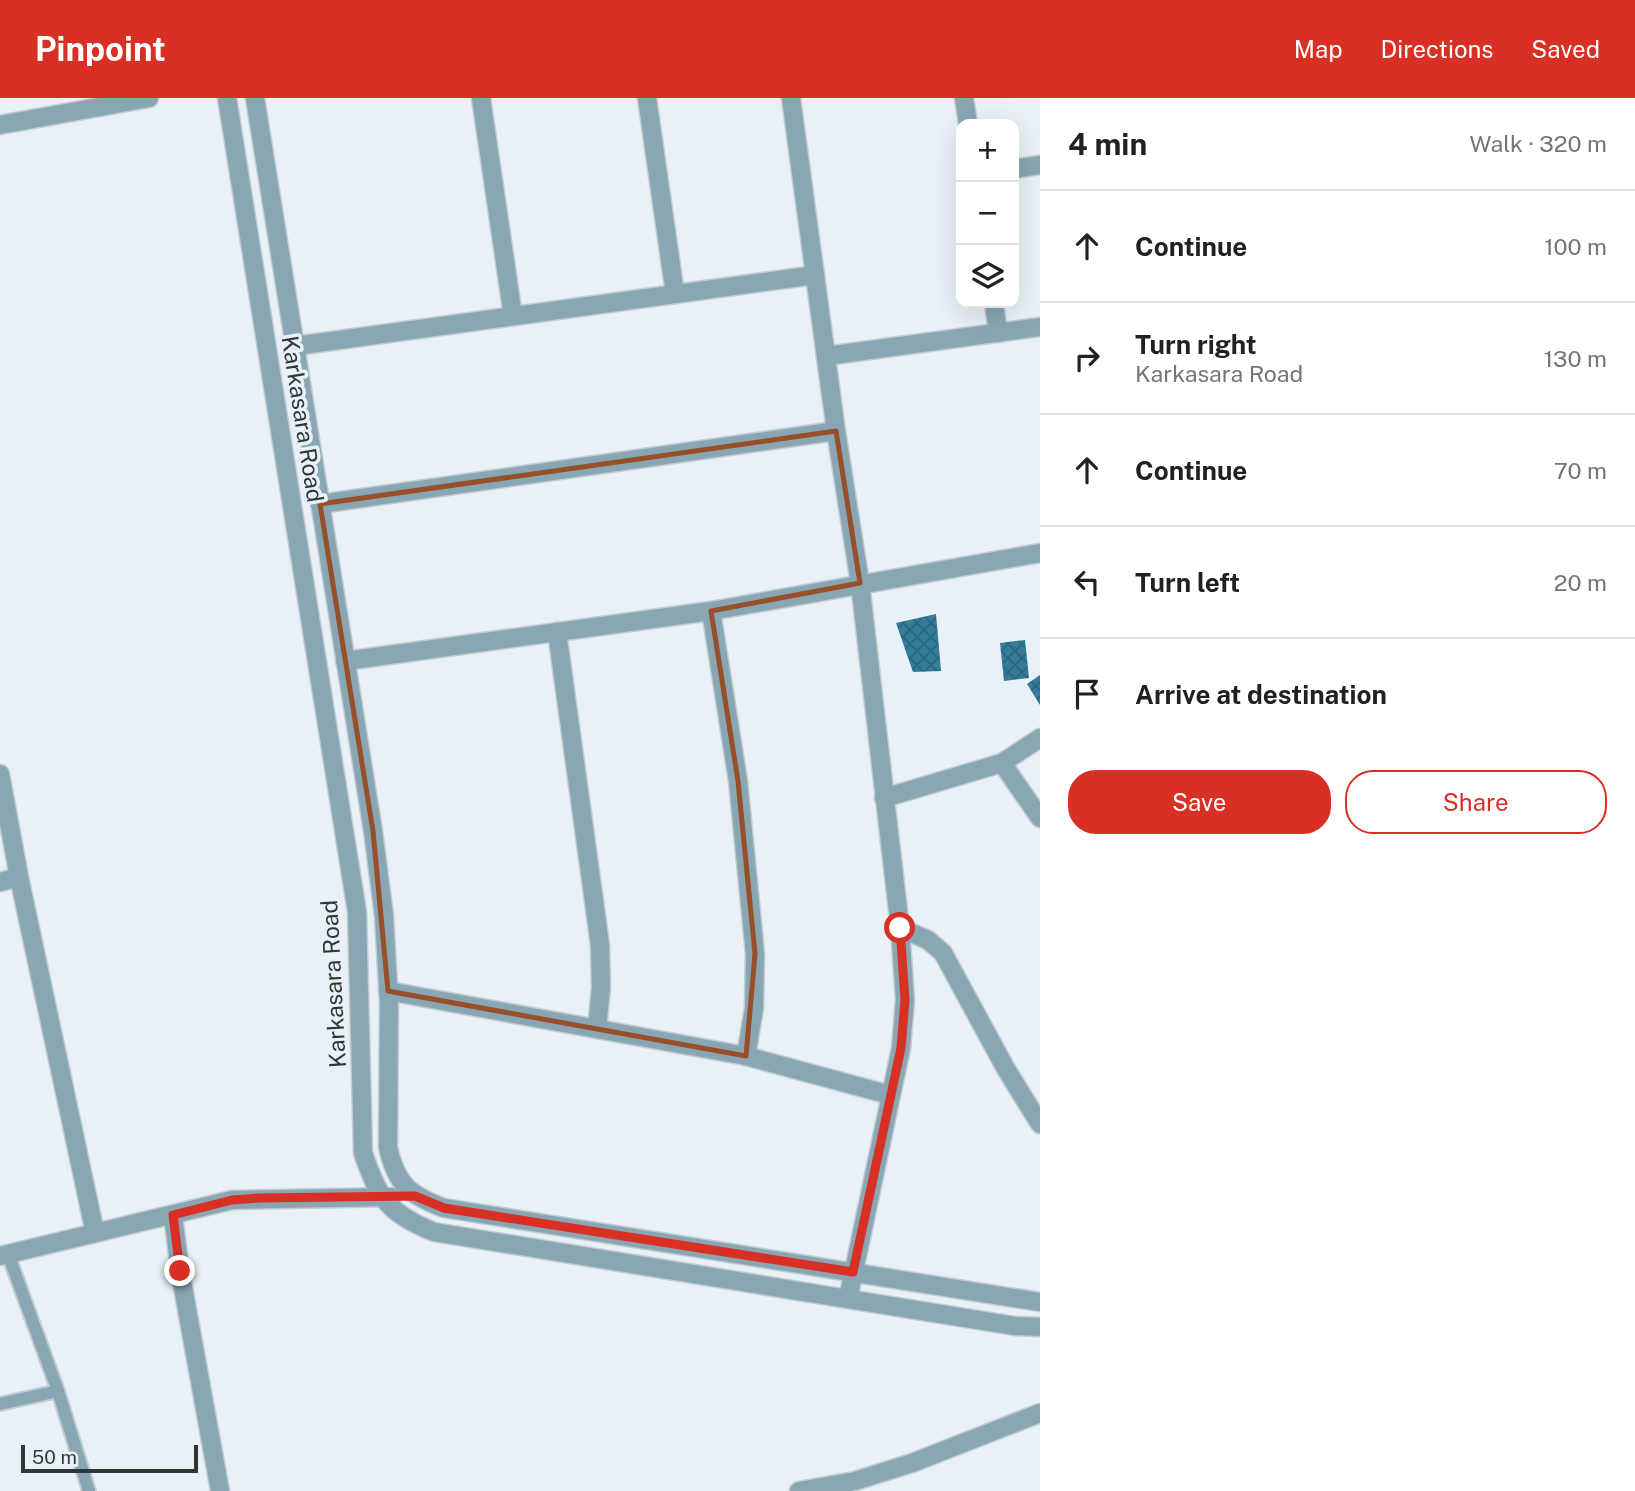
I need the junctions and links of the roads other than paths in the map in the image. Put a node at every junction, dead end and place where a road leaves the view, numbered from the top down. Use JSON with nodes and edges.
{"nodes":[{"id":1,"x":149,"y":98,"type":"edge"},
{"id":2,"x":227,"y":98,"type":"edge"},
{"id":3,"x":255,"y":98,"type":"edge"},
{"id":4,"x":481,"y":98,"type":"edge"},
{"id":5,"x":647,"y":98,"type":"edge"},
{"id":6,"x":791,"y":98,"type":"edge"},
{"id":7,"x":964,"y":98,"type":"edge"},
{"id":8,"x":967,"y":119,"type":"edge"},
{"id":9,"x":0,"y":125,"type":"edge"},
{"id":10,"x":1040,"y":165,"type":"edge"},
{"id":11,"x":1019,"y":168,"type":"edge"},
{"id":12,"x":815,"y":275,"type":"junction"},
{"id":13,"x":675,"y":294,"type":"junction"},
{"id":14,"x":995,"y":308,"type":"edge"},
{"id":15,"x":513,"y":316,"type":"junction"},
{"id":16,"x":1040,"y":327,"type":"edge"},
{"id":17,"x":998,"y":333,"type":"junction"},
{"id":18,"x":295,"y":346,"type":"junction"},
{"id":19,"x":826,"y":356,"type":"junction"},
{"id":20,"x":836,"y":431,"type":"junction"},
{"id":21,"x":320,"y":504,"type":"junction"},
{"id":22,"x":1040,"y":554,"type":"edge"},
{"id":23,"x":860,"y":583,"type":"junction"},
{"id":24,"x":711,"y":611,"type":"junction"},
{"id":25,"x":557,"y":632,"type":"junction"},
{"id":26,"x":345,"y":661,"type":"junction"},
{"id":27,"x":1040,"y":738,"type":"edge"},
{"id":28,"x":1002,"y":763,"type":"junction"},
{"id":29,"x":0,"y":774,"type":"edge"},
{"id":30,"x":884,"y":798,"type":"junction"},
{"id":31,"x":1040,"y":818,"type":"edge"},
{"id":32,"x":19,"y":877,"type":"junction"},
{"id":33,"x":0,"y":882,"type":"edge"},
{"id":34,"x":900,"y":928,"type":"junction"},
{"id":35,"x":388,"y":991,"type":"junction"},
{"id":36,"x":597,"y":1029,"type":"junction"},
{"id":37,"x":746,"y":1056,"type":"junction"},
{"id":38,"x":890,"y":1095,"type":"junction"},
{"id":39,"x":1040,"y":1124,"type":"edge"},
{"id":40,"x":415,"y":1196,"type":"junction"},
{"id":41,"x":383,"y":1197,"type":"junction"},
{"id":42,"x":173,"y":1215,"type":"junction"},
{"id":43,"x":95,"y":1233,"type":"junction"},
{"id":44,"x":4,"y":1255,"type":"edge"},
{"id":45,"x":853,"y":1272,"type":"junction"},
{"id":46,"x":848,"y":1299,"type":"junction"},
{"id":47,"x":1040,"y":1302,"type":"edge"},
{"id":48,"x":1040,"y":1328,"type":"edge"},
{"id":49,"x":58,"y":1391,"type":"junction"},
{"id":50,"x":0,"y":1404,"type":"edge"},
{"id":51,"x":1040,"y":1413,"type":"edge"},
{"id":52,"x":89,"y":1491,"type":"edge"},
{"id":53,"x":220,"y":1491,"type":"edge"},
{"id":54,"x":799,"y":1491,"type":"edge"}],
"edges":[{"from":1,"to":9,"type":"street"},
{"from":2,"to":41,"type":"street","name":"Karkasara Road"},
{"from":3,"to":18,"type":"street","name":"Karkasara Road"},
{"from":4,"to":15,"type":"street"},
{"from":5,"to":13,"type":"street"},
{"from":6,"to":12,"type":"street"},
{"from":7,"to":8,"type":"street"},
{"from":10,"to":11,"type":"street"},
{"from":12,"to":13,"type":"street"},
{"from":12,"to":19,"type":"street"},
{"from":13,"to":15,"type":"street"},
{"from":14,"to":17,"type":"street"},
{"from":15,"to":18,"type":"street"},
{"from":16,"to":17,"type":"street"},
{"from":17,"to":19,"type":"street"},
{"from":18,"to":21,"type":"street","name":"Karkasara Road"},
{"from":19,"to":20,"type":"street"},
{"from":20,"to":21,"type":"street"},
{"from":20,"to":23,"type":"street"},
{"from":21,"to":26,"type":"street","name":"Karkasara Road"},
{"from":22,"to":23,"type":"street"},
{"from":23,"to":24,"type":"street"},
{"from":23,"to":30,"type":"street"},
{"from":24,"to":25,"type":"street"},
{"from":24,"to":37,"type":"street"},
{"from":25,"to":26,"type":"street"},
{"from":25,"to":36,"type":"street"},
{"from":26,"to":35,"type":"street","name":"Karkasara Road"},
{"from":27,"to":28,"type":"street"},
{"from":28,"to":30,"type":"street"},
{"from":28,"to":31,"type":"street"},
{"from":29,"to":32,"type":"street"},
{"from":30,"to":34,"type":"street"},
{"from":32,"to":33,"type":"street"},
{"from":32,"to":43,"type":"street"},
{"from":34,"to":38,"type":"street"},
{"from":34,"to":39,"type":"street"},
{"from":35,"to":36,"type":"street"},
{"from":35,"to":40,"type":"street","name":"Karkasara Road"},
{"from":36,"to":37,"type":"street"},
{"from":37,"to":38,"type":"street"},
{"from":38,"to":45,"type":"street"},
{"from":40,"to":41,"type":"street"},
{"from":40,"to":45,"type":"street"},
{"from":41,"to":42,"type":"street"},
{"from":41,"to":46,"type":"street","name":"Karkasara Road"},
{"from":42,"to":43,"type":"street"},
{"from":42,"to":53,"type":"street"},
{"from":43,"to":44,"type":"street"},
{"from":44,"to":49,"type":"lane"},
{"from":45,"to":46,"type":"street"},
{"from":45,"to":47,"type":"street"},
{"from":46,"to":48,"type":"street","name":"Karkasara Road"},
{"from":49,"to":50,"type":"lane"},
{"from":49,"to":52,"type":"lane"},
{"from":51,"to":54,"type":"street"}]}
